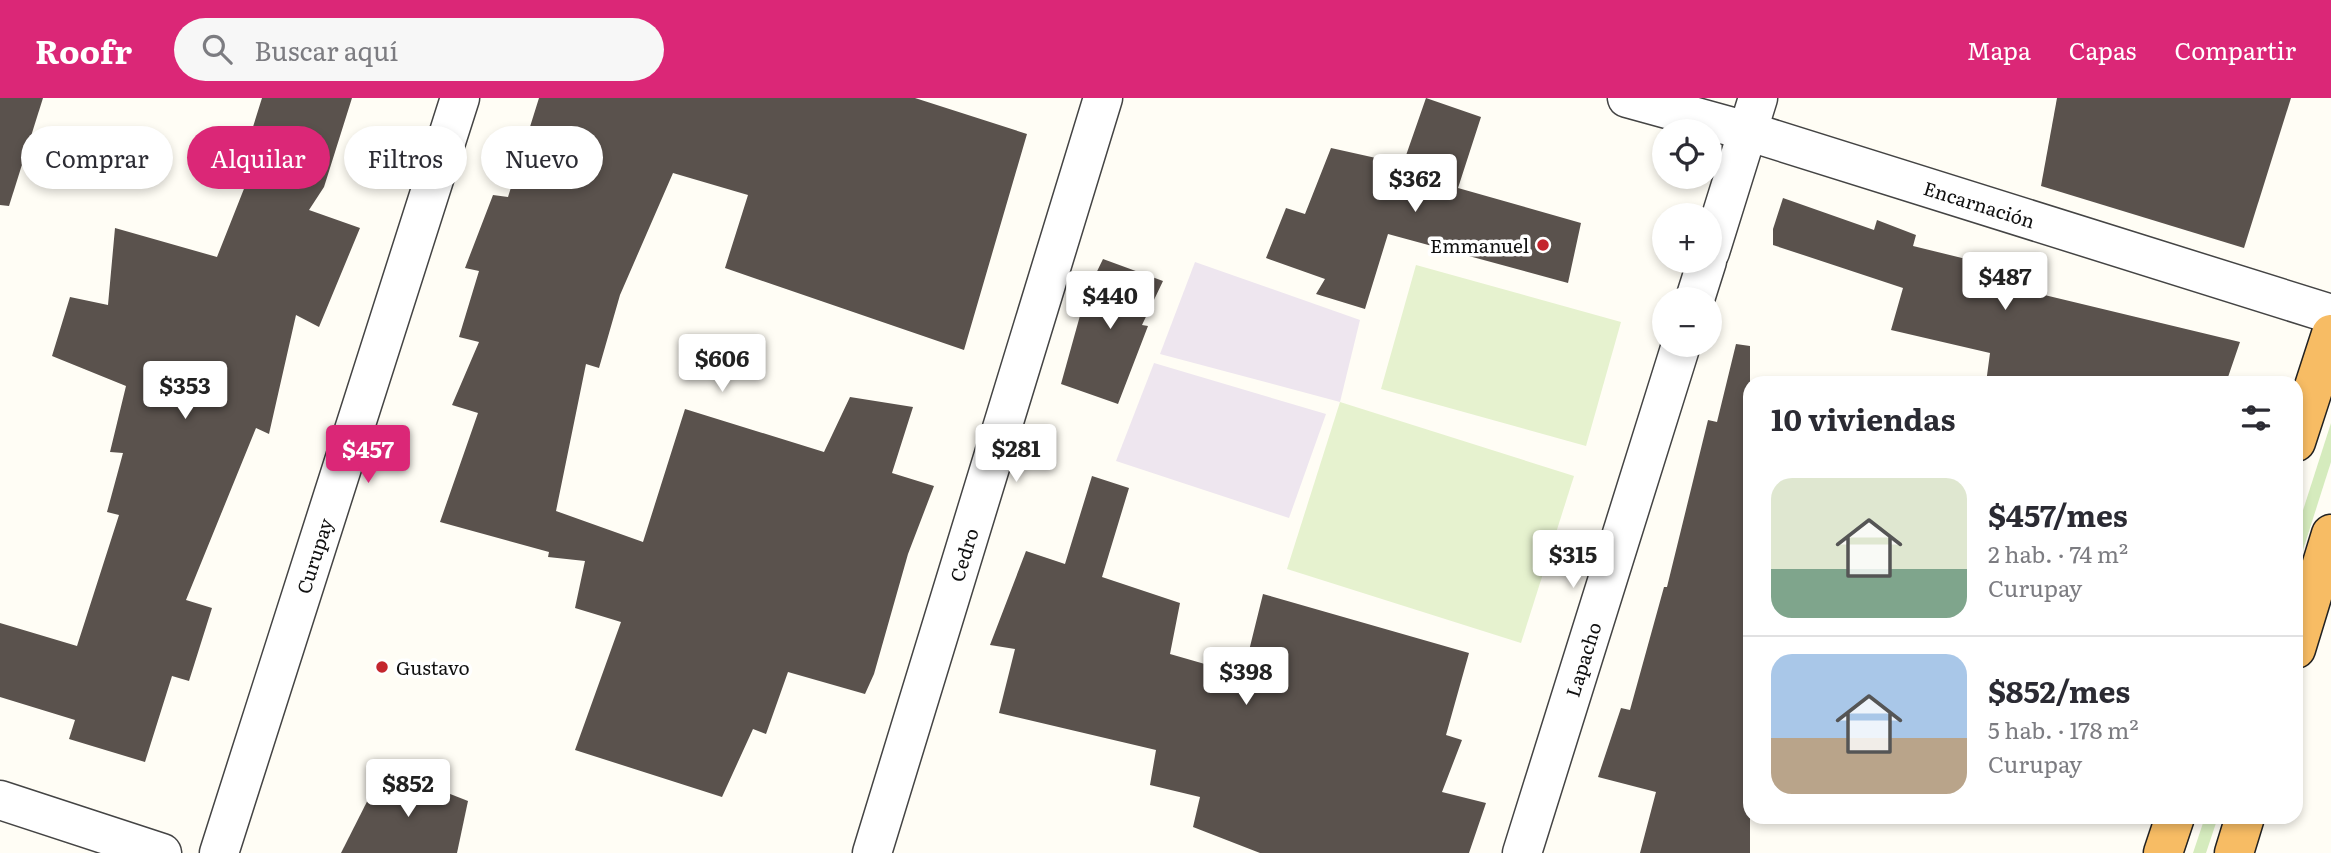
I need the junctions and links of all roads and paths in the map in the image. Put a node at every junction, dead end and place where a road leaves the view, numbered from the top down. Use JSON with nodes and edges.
{"nodes":[{"id":1,"x":460,"y":98,"type":"edge"},
{"id":2,"x":1103,"y":98,"type":"edge"},
{"id":3,"x":1627,"y":98,"type":"edge"},
{"id":4,"x":1753,"y":114,"type":"edge"},
{"id":5,"x":1722,"y":213,"type":"edge"},
{"id":6,"x":2331,"y":314,"type":"edge"},
{"id":7,"x":2331,"y":334,"type":"edge"},
{"id":8,"x":1677,"y":357,"type":"edge"},
{"id":9,"x":2303,"y":420,"type":"edge"},
{"id":10,"x":2331,"y":534,"type":"edge"},
{"id":11,"x":2303,"y":626,"type":"edge"},
{"id":12,"x":0,"y":800,"type":"edge"},
{"id":13,"x":2173,"y":824,"type":"edge"},
{"id":14,"x":2243,"y":824,"type":"edge"},
{"id":15,"x":162,"y":853,"type":"edge"},
{"id":16,"x":219,"y":853,"type":"edge"},
{"id":17,"x":872,"y":853,"type":"edge"},
{"id":18,"x":1522,"y":853,"type":"edge"},
{"id":19,"x":2163,"y":853,"type":"edge"},
{"id":20,"x":2234,"y":853,"type":"edge"}],
"edges":[{"from":1,"to":16,"type":"street","name":"Curupay"},
{"from":2,"to":17,"type":"street","name":"Cedro"},
{"from":3,"to":4,"type":"street","name":"Encarnación"},
{"from":4,"to":5,"type":"street"},
{"from":4,"to":6,"type":"street","name":"Encarnación"},
{"from":7,"to":9,"type":"highway"},
{"from":8,"to":18,"type":"street","name":"Lapacho"},
{"from":10,"to":11,"type":"highway"},
{"from":12,"to":15,"type":"street"},
{"from":13,"to":19,"type":"highway"},
{"from":14,"to":20,"type":"highway"}]}
